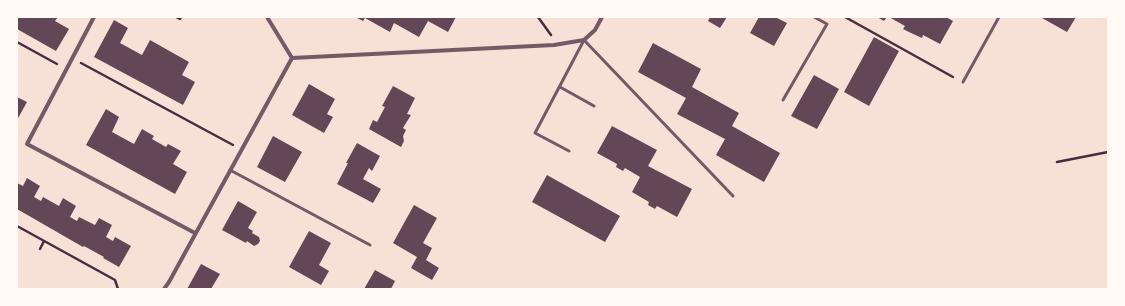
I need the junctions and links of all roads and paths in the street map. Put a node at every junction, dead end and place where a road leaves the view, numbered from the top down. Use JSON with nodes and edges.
{"nodes":[{"id":1,"x":94,"y":17,"type":"edge"},
{"id":2,"x":176,"y":17,"type":"edge"},
{"id":3,"x":181,"y":17,"type":"edge"},
{"id":4,"x":267,"y":17,"type":"edge"},
{"id":5,"x":538,"y":17,"type":"edge"},
{"id":6,"x":602,"y":17,"type":"edge"},
{"id":7,"x":814,"y":17,"type":"edge"},
{"id":8,"x":845,"y":17,"type":"edge"},
{"id":9,"x":999,"y":17,"type":"edge"},
{"id":10,"x":584,"y":40,"type":"junction"},
{"id":11,"x":17,"y":42,"type":"edge"},
{"id":12,"x":554,"y":45,"type":"junction"},
{"id":13,"x":71,"y":58,"type":"junction"},
{"id":14,"x":292,"y":58,"type":"junction"},
{"id":15,"x":66,"y":69,"type":"junction"},
{"id":16,"x":963,"y":82,"type":"joint"},
{"id":17,"x":560,"y":87,"type":"junction"},
{"id":18,"x":783,"y":100,"type":"dead end"},
{"id":19,"x":594,"y":106,"type":"dead end"},
{"id":20,"x":242,"y":149,"type":"junction"},
{"id":21,"x":569,"y":152,"type":"dead end"},
{"id":22,"x":1108,"y":152,"type":"edge"},
{"id":23,"x":1057,"y":162,"type":"dead end"},
{"id":24,"x":230,"y":170,"type":"junction"},
{"id":25,"x":733,"y":196,"type":"dead end"},
{"id":26,"x":17,"y":226,"type":"edge"},
{"id":27,"x":195,"y":232,"type":"junction"},
{"id":28,"x":44,"y":240,"type":"junction"},
{"id":29,"x":370,"y":245,"type":"dead end"},
{"id":30,"x":40,"y":249,"type":"dead end"},
{"id":31,"x":118,"y":289,"type":"edge"},
{"id":32,"x":164,"y":289,"type":"edge"}],
"edges":[{"from":1,"to":13,"type":"street"},
{"from":2,"to":3,"type":"path"},
{"from":4,"to":14,"type":"street"},
{"from":5,"to":12,"type":"path"},
{"from":6,"to":10,"type":"street"},
{"from":7,"to":18,"type":"lane"},
{"from":8,"to":16,"type":"path"},
{"from":9,"to":16,"type":"lane"},
{"from":10,"to":12,"type":"street"},
{"from":10,"to":17,"type":"lane"},
{"from":10,"to":25,"type":"lane"},
{"from":11,"to":15,"type":"path"},
{"from":12,"to":14,"type":"street"},
{"from":13,"to":15,"type":"street"},
{"from":13,"to":20,"type":"path"},
{"from":14,"to":20,"type":"street"},
{"from":15,"to":27,"type":"street"},
{"from":17,"to":19,"type":"lane"},
{"from":17,"to":21,"type":"lane"},
{"from":20,"to":24,"type":"street"},
{"from":22,"to":23,"type":"path"},
{"from":24,"to":27,"type":"street"},
{"from":24,"to":29,"type":"lane"},
{"from":26,"to":28,"type":"path"},
{"from":27,"to":32,"type":"street"},
{"from":28,"to":30,"type":"path"},
{"from":28,"to":31,"type":"path"}]}
